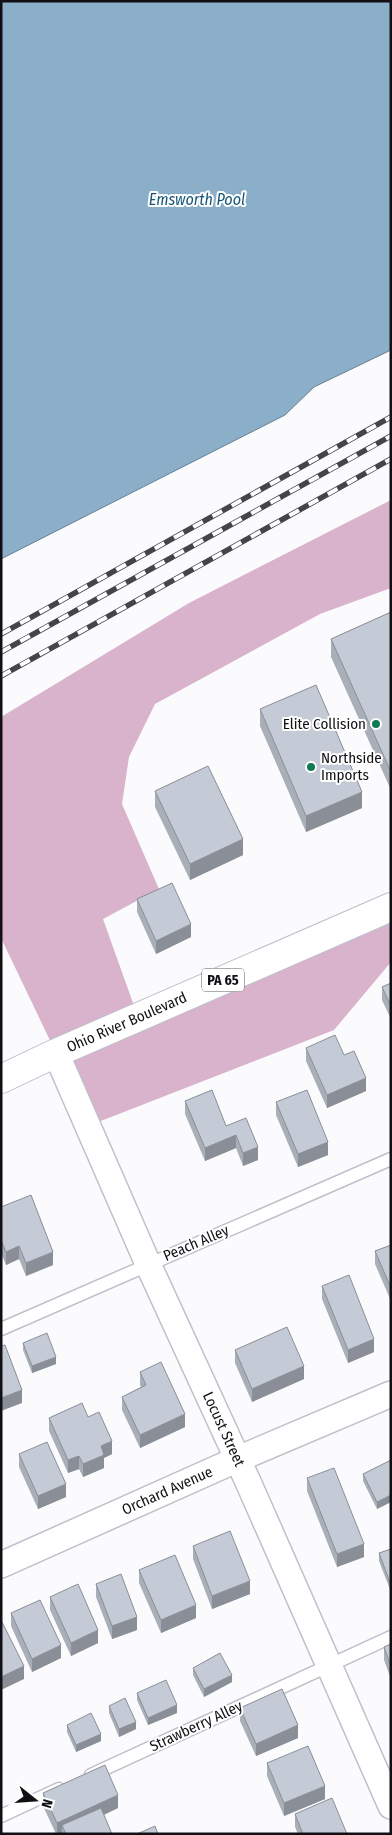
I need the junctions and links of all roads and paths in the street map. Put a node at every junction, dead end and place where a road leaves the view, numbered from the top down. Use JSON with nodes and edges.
{"nodes":[{"id":1,"x":391,"y":907,"type":"edge"},
{"id":2,"x":56,"y":1053,"type":"junction"},
{"id":3,"x":1,"y":1079,"type":"edge"},
{"id":4,"x":391,"y":1159,"type":"edge"},
{"id":5,"x":148,"y":1264,"type":"junction"},
{"id":6,"x":1,"y":1329,"type":"edge"},
{"id":7,"x":391,"y":1394,"type":"edge"},
{"id":8,"x":238,"y":1459,"type":"junction"},
{"id":9,"x":1,"y":1565,"type":"edge"},
{"id":10,"x":391,"y":1638,"type":"edge"},
{"id":11,"x":329,"y":1665,"type":"junction"},
{"id":12,"x":391,"y":1806,"type":"edge"},
{"id":13,"x":1,"y":1816,"type":"edge"}],
"edges":[{"from":1,"to":2,"type":"highway","name":"Ohio River Boulevard","number":"PA 65"},
{"from":2,"to":3,"type":"highway","name":"Ohio River Boulevard","number":"PA 65"},
{"from":2,"to":5,"type":"street","name":"Locust Street"},
{"from":4,"to":5,"type":"lane","name":"Peach Alley"},
{"from":5,"to":6,"type":"lane","name":"Peach Alley"},
{"from":5,"to":8,"type":"street","name":"Locust Street"},
{"from":7,"to":8,"type":"street","name":"Orchard Avenue"},
{"from":8,"to":9,"type":"street","name":"Orchard Avenue"},
{"from":8,"to":11,"type":"street","name":"Locust Street"},
{"from":10,"to":11,"type":"lane","name":"Strawberry Alley"},
{"from":11,"to":12,"type":"street","name":"Locust Street"},
{"from":11,"to":13,"type":"lane","name":"Strawberry Alley"}]}
